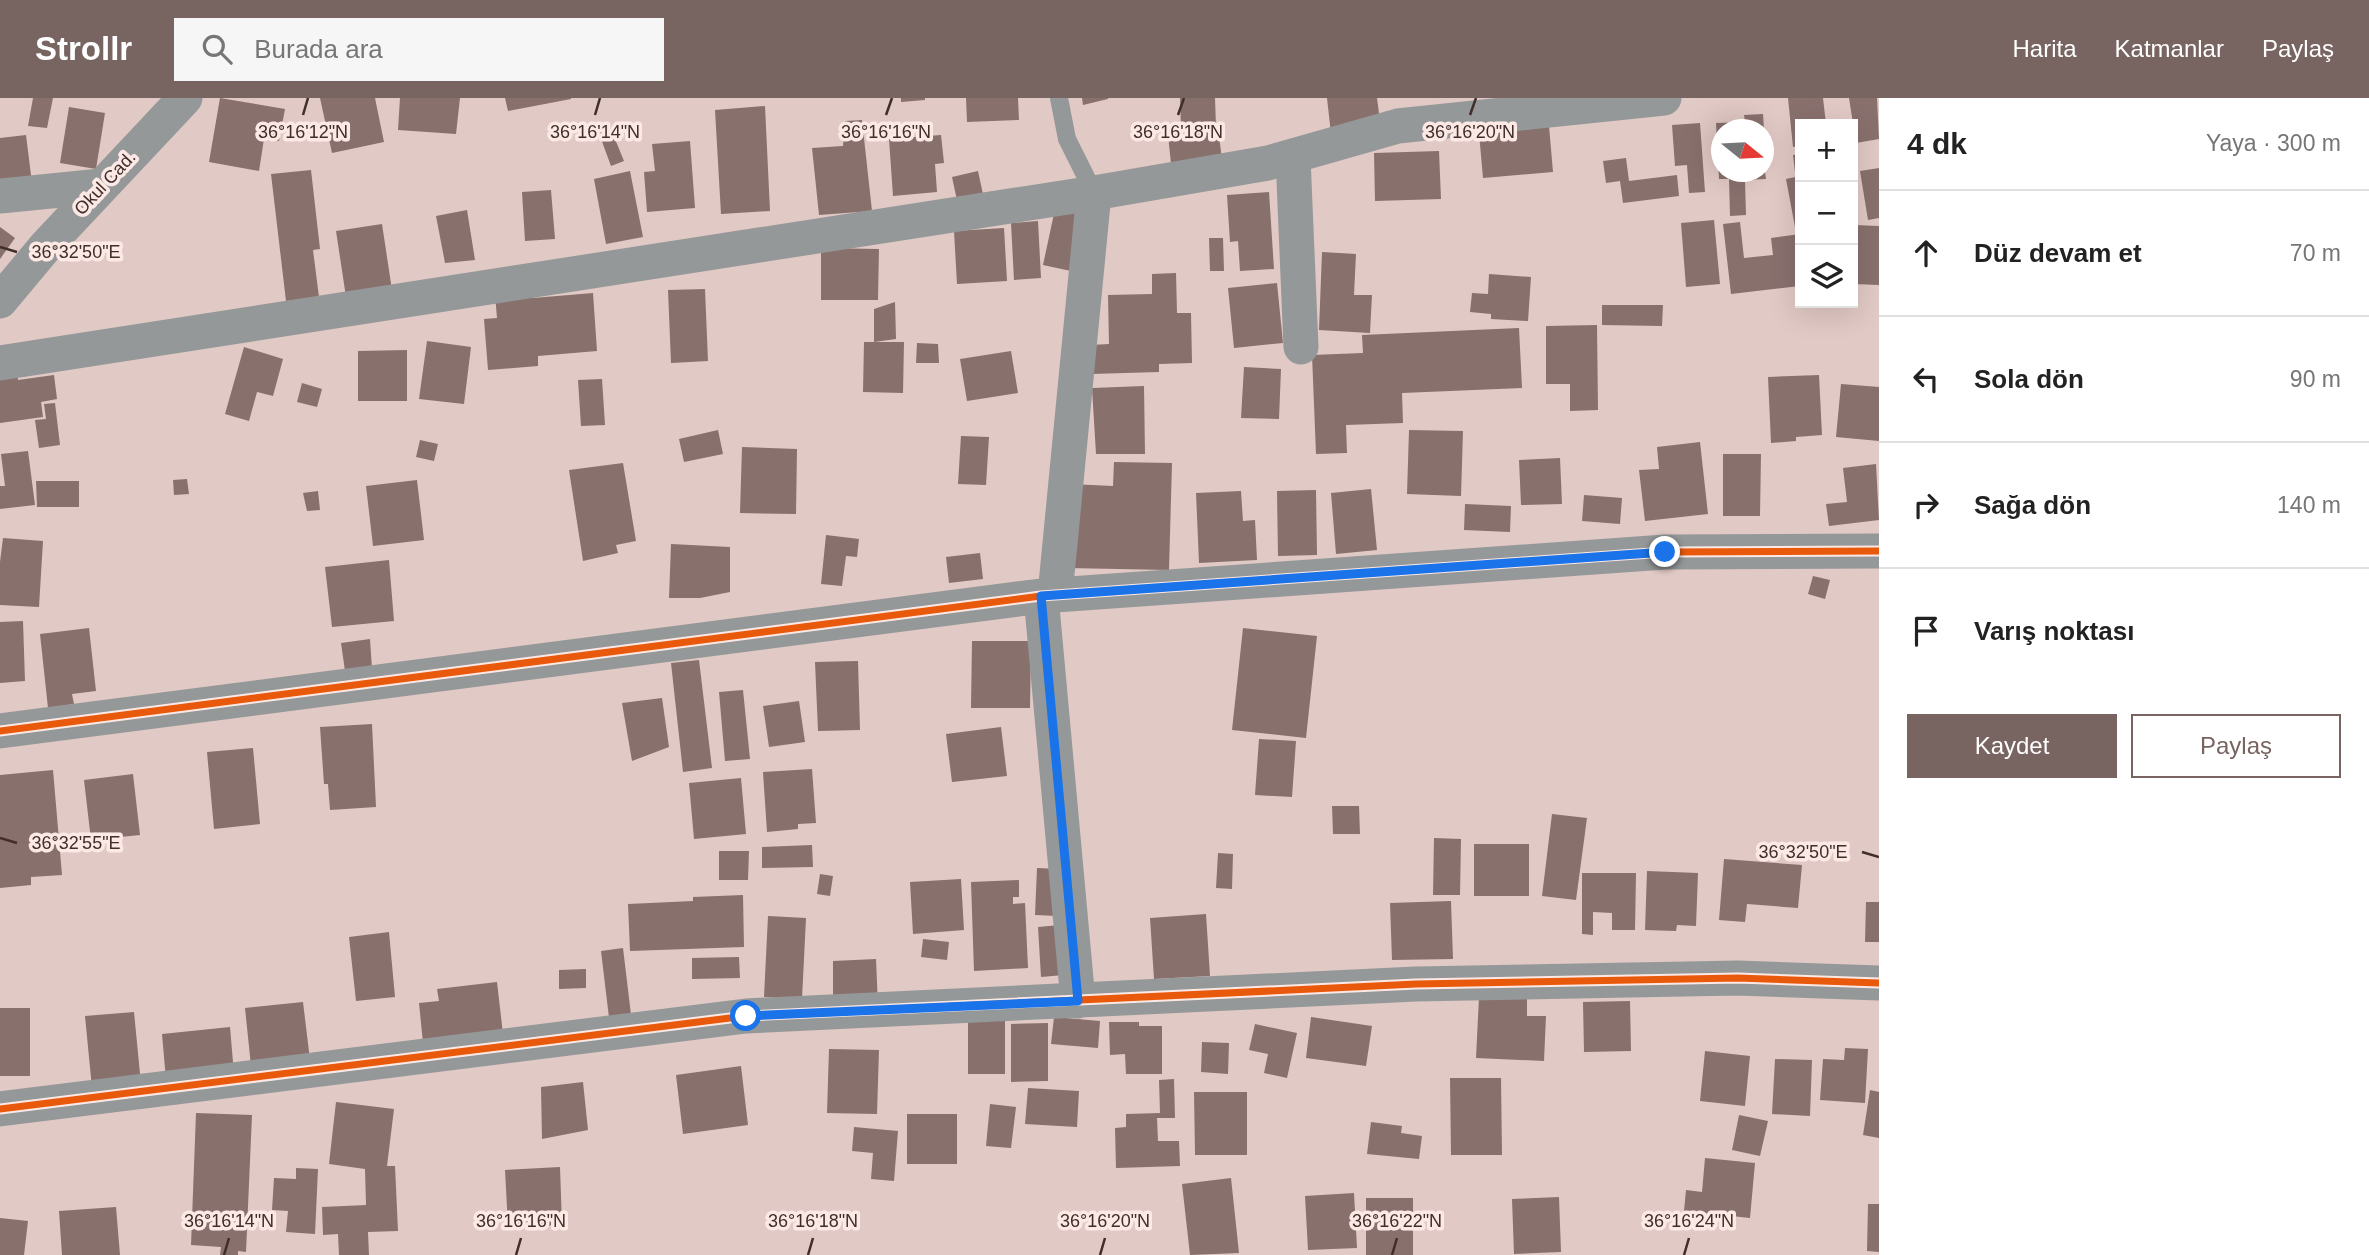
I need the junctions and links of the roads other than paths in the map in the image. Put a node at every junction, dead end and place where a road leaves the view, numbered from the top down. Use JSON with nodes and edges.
{"nodes":[{"id":1,"x":185,"y":98,"type":"edge"},
{"id":2,"x":1059,"y":98,"type":"edge"},
{"id":3,"x":1664,"y":98,"type":"edge"},
{"id":4,"x":1293,"y":157,"type":"junction"},
{"id":5,"x":101,"y":186,"type":"junction"},
{"id":6,"x":1094,"y":193,"type":"junction"},
{"id":7,"x":0,"y":196,"type":"edge"},
{"id":8,"x":0,"y":301,"type":"edge"},
{"id":9,"x":1301,"y":347,"type":"dead end"},
{"id":10,"x":0,"y":363,"type":"edge"},
{"id":11,"x":1879,"y":551,"type":"edge"},
{"id":12,"x":1048,"y":596,"type":"junction"},
{"id":13,"x":0,"y":731,"type":"edge"},
{"id":14,"x":1879,"y":983,"type":"edge"},
{"id":15,"x":1078,"y":1001,"type":"junction"},
{"id":16,"x":0,"y":1109,"type":"edge"}],
"edges":[{"from":1,"to":5,"type":"street","name":"Okul Cad."},
{"from":2,"to":6,"type":"lane"},
{"from":3,"to":4,"type":"street"},
{"from":4,"to":6,"type":"street"},
{"from":4,"to":9,"type":"street"},
{"from":5,"to":7,"type":"street"},
{"from":5,"to":8,"type":"street","name":"Okul Cad."},
{"from":6,"to":10,"type":"street"},
{"from":6,"to":12,"type":"street"},
{"from":11,"to":12,"type":"street"},
{"from":12,"to":13,"type":"street"},
{"from":12,"to":15,"type":"street"},
{"from":14,"to":15,"type":"street"},
{"from":15,"to":16,"type":"street"}]}
